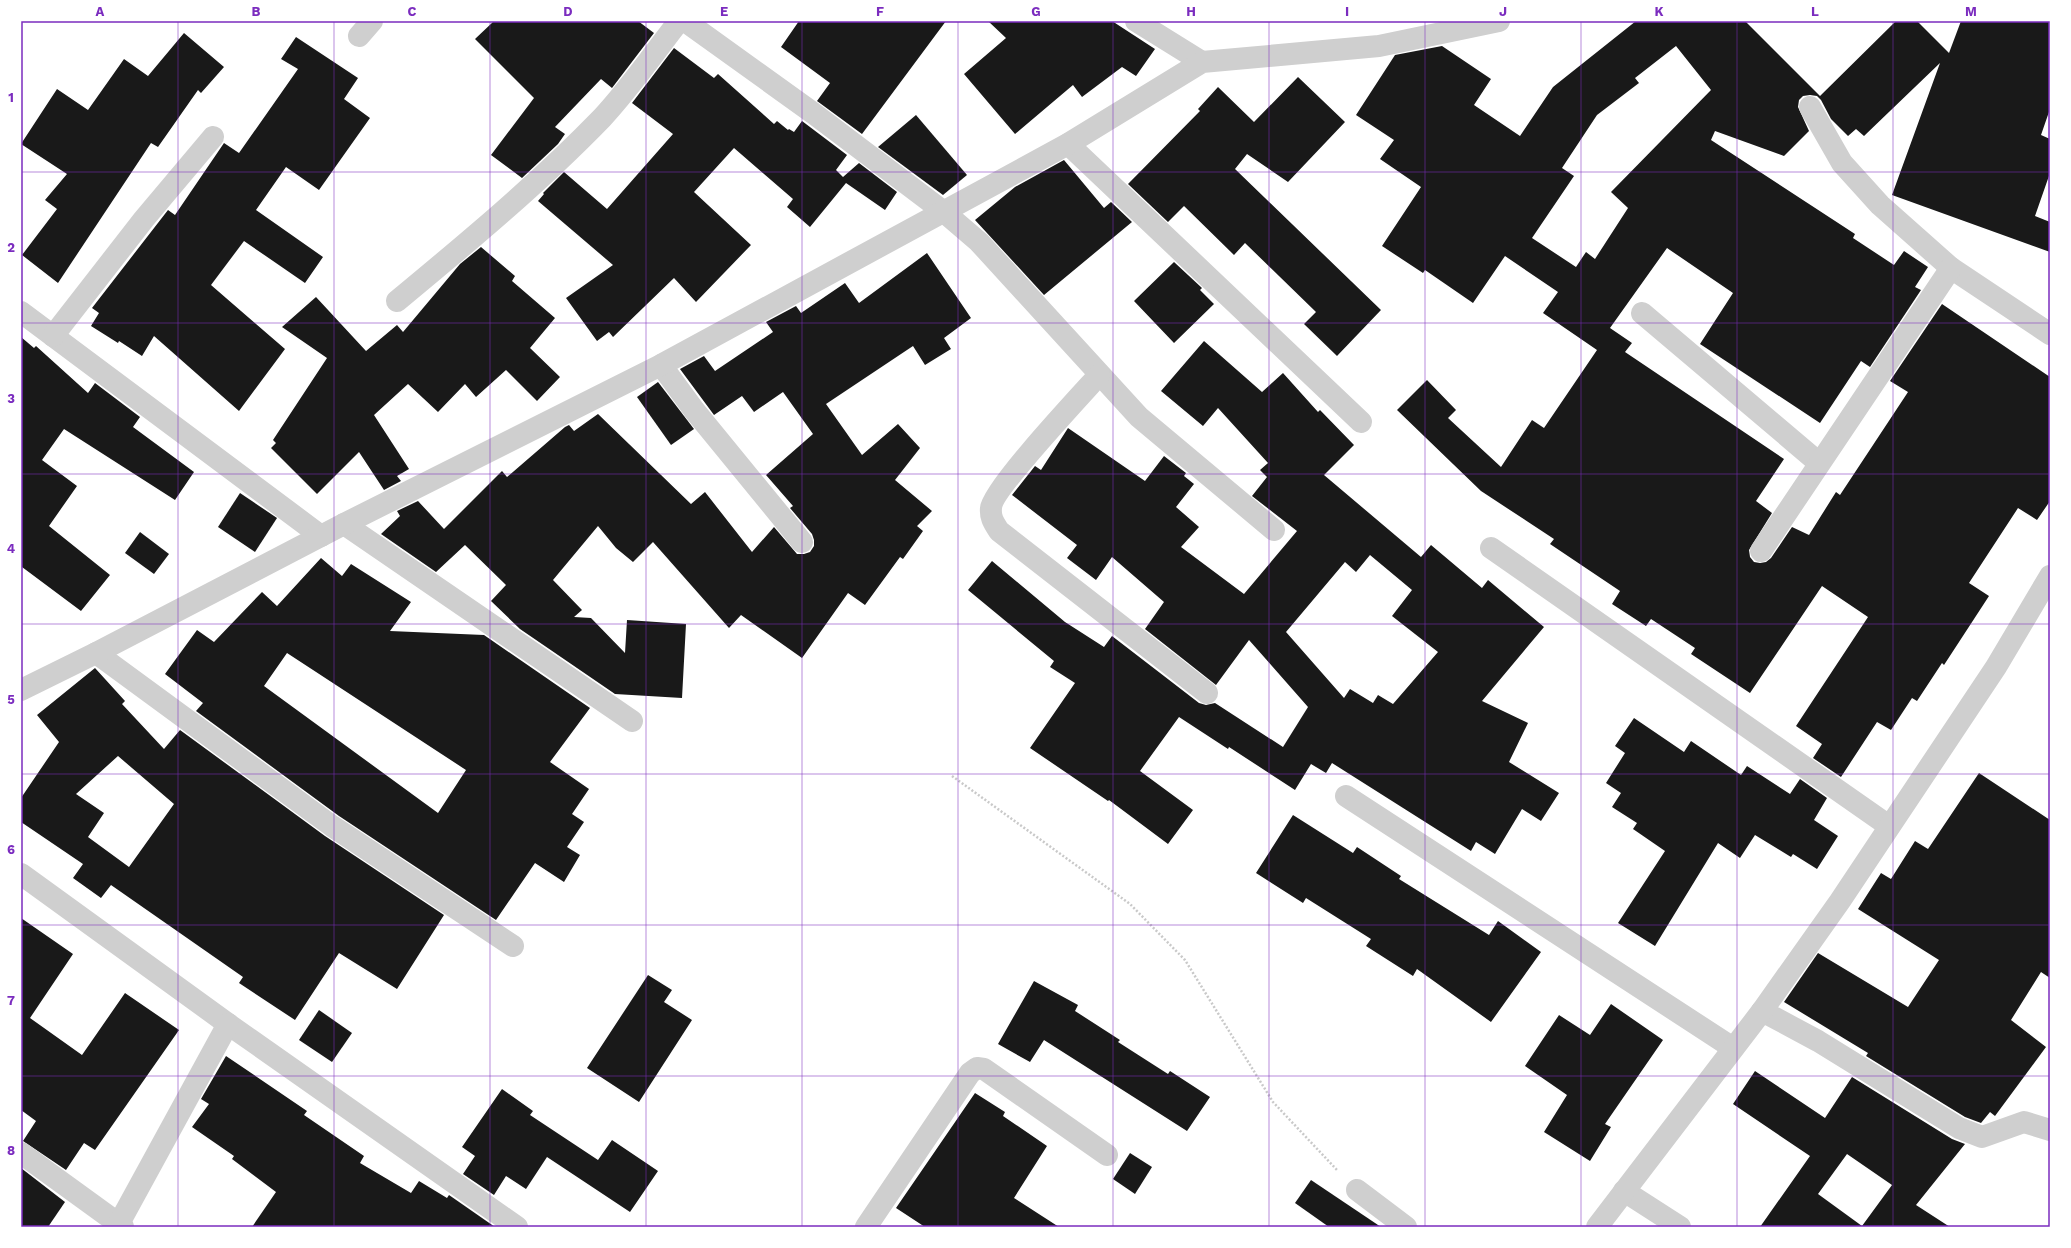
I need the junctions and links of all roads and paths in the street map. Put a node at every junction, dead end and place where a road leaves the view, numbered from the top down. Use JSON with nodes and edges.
{"nodes":[{"id":1,"x":679,"y":21,"type":"edge"},
{"id":2,"x":686,"y":21,"type":"edge"},
{"id":3,"x":1136,"y":21,"type":"edge"},
{"id":4,"x":1499,"y":21,"type":"edge"},
{"id":5,"x":1202,"y":62,"type":"junction"},
{"id":6,"x":1810,"y":107,"type":"dead end"},
{"id":7,"x":213,"y":137,"type":"dead end"},
{"id":8,"x":1068,"y":144,"type":"junction"},
{"id":9,"x":944,"y":212,"type":"junction"},
{"id":10,"x":1951,"y":268,"type":"junction"},
{"id":11,"x":397,"y":301,"type":"dead end"},
{"id":12,"x":21,"y":312,"type":"edge"},
{"id":13,"x":1642,"y":313,"type":"dead end"},
{"id":14,"x":2050,"y":334,"type":"edge"},
{"id":15,"x":53,"y":336,"type":"junction"},
{"id":16,"x":661,"y":365,"type":"junction"},
{"id":17,"x":1099,"y":375,"type":"junction"},
{"id":18,"x":1361,"y":422,"type":"dead end"},
{"id":19,"x":1819,"y":463,"type":"junction"},
{"id":20,"x":344,"y":524,"type":"junction"},
{"id":21,"x":1274,"y":530,"type":"dead end"},
{"id":22,"x":321,"y":536,"type":"junction"},
{"id":23,"x":802,"y":542,"type":"dead end"},
{"id":24,"x":1491,"y":548,"type":"dead end"},
{"id":25,"x":1761,"y":551,"type":"dead end"},
{"id":26,"x":2050,"y":576,"type":"edge"},
{"id":27,"x":96,"y":653,"type":"junction"},
{"id":28,"x":21,"y":690,"type":"edge"},
{"id":29,"x":1207,"y":693,"type":"dead end"},
{"id":30,"x":632,"y":720,"type":"dead end"},
{"id":31,"x":952,"y":776,"type":"dead end"},
{"id":32,"x":1346,"y":796,"type":"dead end"},
{"id":33,"x":1889,"y":826,"type":"junction"},
{"id":34,"x":21,"y":874,"type":"edge"},
{"id":35,"x":513,"y":946,"type":"dead end"},
{"id":36,"x":1762,"y":1010,"type":"junction"},
{"id":37,"x":228,"y":1024,"type":"junction"},
{"id":38,"x":1733,"y":1048,"type":"junction"},
{"id":39,"x":2050,"y":1130,"type":"edge"},
{"id":40,"x":21,"y":1153,"type":"edge"},
{"id":41,"x":1107,"y":1155,"type":"dead end"},
{"id":42,"x":1357,"y":1190,"type":"joint"},
{"id":43,"x":1624,"y":1191,"type":"junction"},
{"id":44,"x":119,"y":1226,"type":"edge"},
{"id":45,"x":517,"y":1227,"type":"edge"},
{"id":46,"x":866,"y":1227,"type":"edge"},
{"id":47,"x":1406,"y":1227,"type":"edge"},
{"id":48,"x":1597,"y":1227,"type":"edge"},
{"id":49,"x":1680,"y":1227,"type":"edge"}],
"edges":[{"from":1,"to":11,"type":"street"},
{"from":2,"to":9,"type":"street"},
{"from":3,"to":5,"type":"street"},
{"from":4,"to":5,"type":"street"},
{"from":5,"to":8,"type":"street"},
{"from":6,"to":10,"type":"street"},
{"from":7,"to":15,"type":"street"},
{"from":8,"to":9,"type":"street"},
{"from":8,"to":18,"type":"street"},
{"from":9,"to":16,"type":"street"},
{"from":9,"to":17,"type":"street"},
{"from":10,"to":14,"type":"street"},
{"from":10,"to":19,"type":"street"},
{"from":12,"to":15,"type":"street"},
{"from":13,"to":19,"type":"street"},
{"from":15,"to":22,"type":"street"},
{"from":16,"to":20,"type":"street"},
{"from":16,"to":23,"type":"street"},
{"from":17,"to":21,"type":"street"},
{"from":17,"to":29,"type":"street"},
{"from":19,"to":25,"type":"street"},
{"from":20,"to":22,"type":"street"},
{"from":20,"to":30,"type":"street"},
{"from":22,"to":27,"type":"street"},
{"from":24,"to":33,"type":"street"},
{"from":26,"to":33,"type":"street"},
{"from":27,"to":28,"type":"street"},
{"from":27,"to":35,"type":"street"},
{"from":31,"to":42,"type":"path"},
{"from":32,"to":38,"type":"street"},
{"from":33,"to":36,"type":"street"},
{"from":34,"to":37,"type":"street"},
{"from":36,"to":38,"type":"street"},
{"from":36,"to":39,"type":"street"},
{"from":37,"to":44,"type":"street"},
{"from":37,"to":45,"type":"street"},
{"from":38,"to":43,"type":"street"},
{"from":40,"to":44,"type":"street"},
{"from":41,"to":46,"type":"street"},
{"from":42,"to":47,"type":"street"},
{"from":43,"to":48,"type":"street"},
{"from":43,"to":49,"type":"street"}]}
